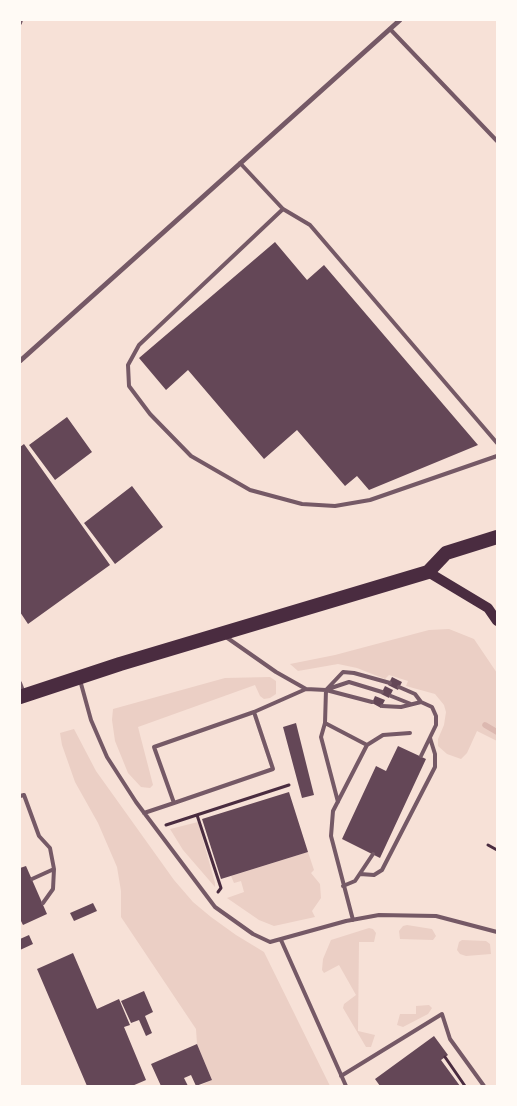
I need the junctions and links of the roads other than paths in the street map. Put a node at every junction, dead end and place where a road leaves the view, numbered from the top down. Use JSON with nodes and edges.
{"nodes":[{"id":1,"x":400,"y":20,"type":"edge"},
{"id":2,"x":390,"y":29,"type":"junction"},
{"id":3,"x":497,"y":141,"type":"edge"},
{"id":4,"x":240,"y":164,"type":"junction"},
{"id":5,"x":283,"y":209,"type":"junction"},
{"id":6,"x":20,"y":361,"type":"edge"},
{"id":7,"x":497,"y":443,"type":"edge"},
{"id":8,"x":497,"y":456,"type":"edge"},
{"id":9,"x":497,"y":538,"type":"edge"},
{"id":10,"x":428,"y":572,"type":"junction"},
{"id":11,"x":497,"y":621,"type":"edge"},
{"id":12,"x":222,"y":634,"type":"junction"},
{"id":13,"x":80,"y":677,"type":"junction"},
{"id":14,"x":390,"y":684,"type":"dead end"},
{"id":15,"x":399,"y":687,"type":"dead end"},
{"id":16,"x":306,"y":689,"type":"junction"},
{"id":17,"x":326,"y":690,"type":"junction"},
{"id":18,"x":22,"y":692,"type":"edge"},
{"id":19,"x":382,"y":692,"type":"dead end"},
{"id":20,"x":391,"y":696,"type":"dead end"},
{"id":21,"x":372,"y":702,"type":"dead end"},
{"id":22,"x":421,"y":702,"type":"junction"},
{"id":23,"x":411,"y":704,"type":"junction"},
{"id":24,"x":382,"y":706,"type":"dead end"},
{"id":25,"x":254,"y":712,"type":"junction"},
{"id":26,"x":326,"y":723,"type":"junction"},
{"id":27,"x":410,"y":733,"type":"dead end"},
{"id":28,"x":430,"y":738,"type":"junction"},
{"id":29,"x":367,"y":745,"type":"junction"},
{"id":30,"x":421,"y":756,"type":"dead end"},
{"id":31,"x":20,"y":796,"type":"edge"},
{"id":32,"x":338,"y":802,"type":"junction"},
{"id":33,"x":174,"y":803,"type":"junction"},
{"id":34,"x":144,"y":813,"type":"junction"},
{"id":35,"x":373,"y":854,"type":"dead end"},
{"id":36,"x":54,"y":869,"type":"junction"},
{"id":37,"x":360,"y":874,"type":"junction"},
{"id":38,"x":32,"y":879,"type":"dead end"},
{"id":39,"x":343,"y":886,"type":"junction"},
{"id":40,"x":43,"y":904,"type":"dead end"},
{"id":41,"x":353,"y":920,"type":"junction"},
{"id":42,"x":497,"y":932,"type":"edge"},
{"id":43,"x":281,"y":940,"type":"junction"},
{"id":44,"x":341,"y":1076,"type":"junction"},
{"id":45,"x":346,"y":1086,"type":"edge"},
{"id":46,"x":484,"y":1086,"type":"edge"}],
"edges":[{"from":1,"to":2,"type":"street"},
{"from":2,"to":3,"type":"lane"},
{"from":2,"to":4,"type":"street"},
{"from":4,"to":5,"type":"lane"},
{"from":4,"to":6,"type":"street"},
{"from":5,"to":7,"type":"lane"},
{"from":5,"to":8,"type":"lane"},
{"from":9,"to":10,"type":"highway"},
{"from":10,"to":11,"type":"main road"},
{"from":10,"to":12,"type":"highway"},
{"from":12,"to":13,"type":"highway"},
{"from":12,"to":16,"type":"lane"},
{"from":13,"to":18,"type":"highway"},
{"from":13,"to":34,"type":"lane"},
{"from":14,"to":17,"type":"lane"},
{"from":15,"to":22,"type":"lane"},
{"from":16,"to":17,"type":"lane"},
{"from":16,"to":25,"type":"lane"},
{"from":17,"to":19,"type":"lane"},
{"from":17,"to":21,"type":"lane"},
{"from":17,"to":26,"type":"lane"},
{"from":20,"to":23,"type":"lane"},
{"from":22,"to":23,"type":"lane"},
{"from":22,"to":28,"type":"lane"},
{"from":23,"to":24,"type":"lane"},
{"from":25,"to":33,"type":"lane"},
{"from":25,"to":33,"type":"lane"},
{"from":26,"to":29,"type":"lane"},
{"from":26,"to":32,"type":"lane"},
{"from":27,"to":29,"type":"lane"},
{"from":28,"to":30,"type":"lane"},
{"from":28,"to":37,"type":"lane"},
{"from":29,"to":32,"type":"lane"},
{"from":31,"to":36,"type":"lane"},
{"from":32,"to":39,"type":"lane"},
{"from":33,"to":34,"type":"lane"},
{"from":34,"to":43,"type":"lane"},
{"from":35,"to":37,"type":"lane"},
{"from":36,"to":38,"type":"lane"},
{"from":36,"to":40,"type":"lane"},
{"from":37,"to":39,"type":"lane"},
{"from":39,"to":41,"type":"lane"},
{"from":41,"to":42,"type":"lane"},
{"from":41,"to":43,"type":"lane"},
{"from":43,"to":44,"type":"lane"},
{"from":44,"to":45,"type":"lane"},
{"from":44,"to":46,"type":"lane"}]}
